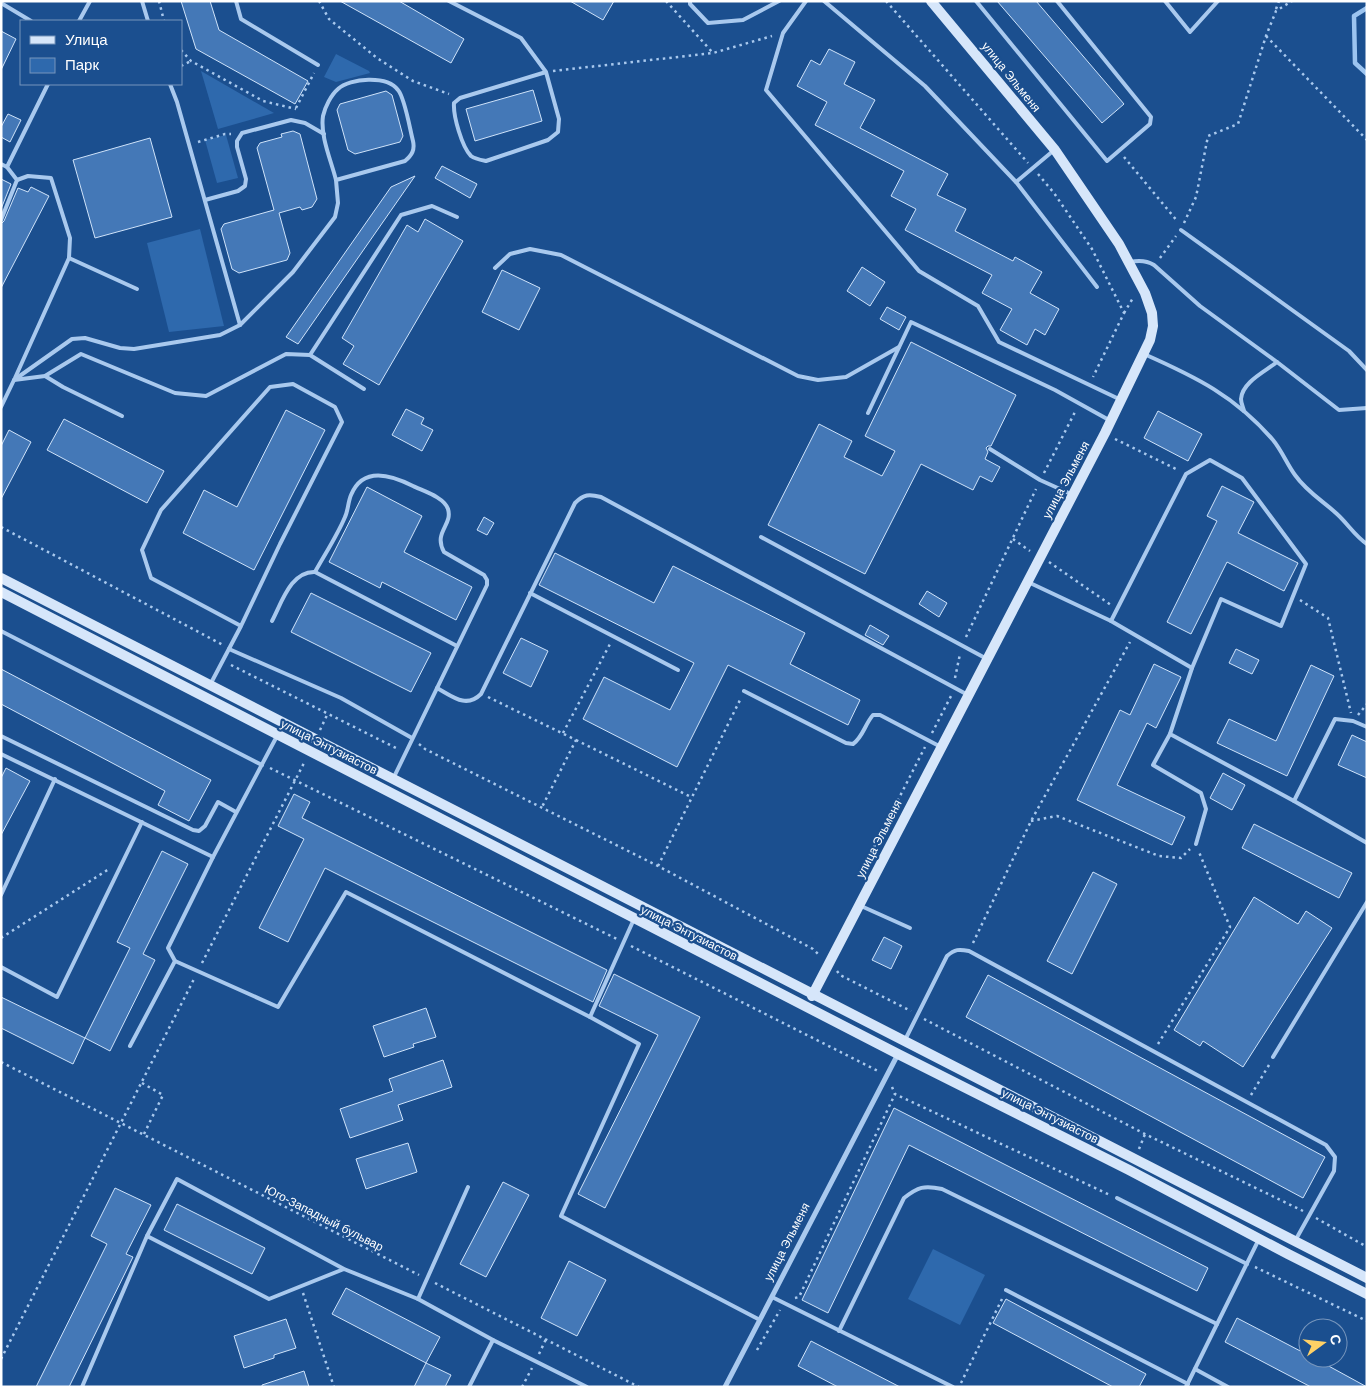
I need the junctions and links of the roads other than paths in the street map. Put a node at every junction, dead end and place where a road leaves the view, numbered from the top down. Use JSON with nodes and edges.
{"nodes":[{"id":1,"x":90,"y":1,"type":"edge"},
{"id":2,"x":142,"y":1,"type":"edge"},
{"id":3,"x":236,"y":1,"type":"edge"},
{"id":4,"x":449,"y":1,"type":"edge"},
{"id":5,"x":690,"y":1,"type":"edge"},
{"id":6,"x":779,"y":1,"type":"edge"},
{"id":7,"x":806,"y":1,"type":"edge"},
{"id":8,"x":824,"y":1,"type":"edge"},
{"id":9,"x":931,"y":1,"type":"edge"},
{"id":10,"x":976,"y":1,"type":"edge"},
{"id":11,"x":1057,"y":1,"type":"edge"},
{"id":12,"x":1165,"y":1,"type":"edge"},
{"id":13,"x":1218,"y":1,"type":"edge"},
{"id":14,"x":1,"y":3,"type":"edge"},
{"id":15,"x":28,"y":20,"type":"edge"},
{"id":16,"x":80,"y":20,"type":"edge"},
{"id":17,"x":148,"y":20,"type":"edge"},
{"id":18,"x":318,"y":65,"type":"road end"},
{"id":19,"x":546,"y":72,"type":"junction"},
{"id":20,"x":47,"y":85,"type":"edge"},
{"id":21,"x":170,"y":85,"type":"edge"},
{"id":22,"x":324,"y":134,"type":"junction"},
{"id":23,"x":1055,"y":150,"type":"junction"},
{"id":24,"x":1,"y":164,"type":"edge"},
{"id":25,"x":6,"y":167,"type":"junction"},
{"id":26,"x":17,"y":180,"type":"junction"},
{"id":27,"x":336,"y":180,"type":"junction"},
{"id":28,"x":1016,"y":182,"type":"junction"},
{"id":29,"x":205,"y":200,"type":"junction"},
{"id":30,"x":457,"y":217,"type":"dead end"},
{"id":31,"x":1,"y":220,"type":"edge"},
{"id":32,"x":1181,"y":230,"type":"road end"},
{"id":33,"x":69,"y":258,"type":"junction"},
{"id":34,"x":1130,"y":262,"type":"junction"},
{"id":35,"x":495,"y":268,"type":"dead end"},
{"id":36,"x":1097,"y":287,"type":"dead end"},
{"id":37,"x":137,"y":289,"type":"dead end"},
{"id":38,"x":240,"y":324,"type":"junction"},
{"id":39,"x":899,"y":347,"type":"junction"},
{"id":40,"x":310,"y":354,"type":"junction"},
{"id":41,"x":1144,"y":354,"type":"junction"},
{"id":42,"x":1277,"y":362,"type":"junction"},
{"id":43,"x":1367,"y":370,"type":"edge"},
{"id":44,"x":45,"y":376,"type":"junction"},
{"id":45,"x":14,"y":380,"type":"junction"},
{"id":46,"x":364,"y":389,"type":"dead end"},
{"id":47,"x":1122,"y":400,"type":"junction"},
{"id":48,"x":1,"y":407,"type":"edge"},
{"id":49,"x":1367,"y":408,"type":"edge"},
{"id":50,"x":1244,"y":411,"type":"junction"},
{"id":51,"x":868,"y":413,"type":"dead end"},
{"id":52,"x":122,"y":416,"type":"dead end"},
{"id":53,"x":1111,"y":421,"type":"junction"},
{"id":54,"x":990,"y":449,"type":"dead end"},
{"id":55,"x":1073,"y":495,"type":"junction"},
{"id":56,"x":761,"y":537,"type":"dead end"},
{"id":57,"x":1367,"y":544,"type":"edge"},
{"id":58,"x":315,"y":572,"type":"junction"},
{"id":59,"x":1,"y":578,"type":"edge"},
{"id":60,"x":1028,"y":582,"type":"junction"},
{"id":61,"x":1,"y":592,"type":"edge"},
{"id":62,"x":530,"y":593,"type":"junction"},
{"id":63,"x":1110,"y":620,"type":"junction"},
{"id":64,"x":272,"y":621,"type":"dead end"},
{"id":65,"x":241,"y":626,"type":"junction"},
{"id":66,"x":1,"y":631,"type":"edge"},
{"id":67,"x":457,"y":646,"type":"junction"},
{"id":68,"x":229,"y":648,"type":"junction"},
{"id":69,"x":987,"y":659,"type":"junction"},
{"id":70,"x":1192,"y":668,"type":"junction"},
{"id":71,"x":678,"y":670,"type":"dead end"},
{"id":72,"x":210,"y":685,"type":"junction"},
{"id":73,"x":437,"y":688,"type":"junction"},
{"id":74,"x":744,"y":691,"type":"road end"},
{"id":75,"x":968,"y":695,"type":"junction"},
{"id":76,"x":203,"y":697,"type":"junction"},
{"id":77,"x":284,"y":723,"type":"junction"},
{"id":78,"x":1367,"y":727,"type":"edge"},
{"id":79,"x":278,"y":734,"type":"junction"},
{"id":80,"x":1170,"y":734,"type":"junction"},
{"id":81,"x":1,"y":736,"type":"edge"},
{"id":82,"x":412,"y":738,"type":"junction"},
{"id":83,"x":941,"y":747,"type":"junction"},
{"id":84,"x":1,"y":754,"type":"edge"},
{"id":85,"x":262,"y":765,"type":"junction"},
{"id":86,"x":393,"y":778,"type":"junction"},
{"id":87,"x":55,"y":779,"type":"junction"},
{"id":88,"x":387,"y":791,"type":"junction"},
{"id":89,"x":1294,"y":801,"type":"junction"},
{"id":90,"x":236,"y":812,"type":"junction"},
{"id":91,"x":142,"y":822,"type":"junction"},
{"id":92,"x":1367,"y":842,"type":"edge"},
{"id":93,"x":1196,"y":844,"type":"road end"},
{"id":94,"x":212,"y":857,"type":"junction"},
{"id":95,"x":1,"y":895,"type":"edge"},
{"id":96,"x":1367,"y":902,"type":"edge"},
{"id":97,"x":859,"y":905,"type":"junction"},
{"id":98,"x":640,"y":906,"type":"junction"},
{"id":99,"x":634,"y":919,"type":"junction"},
{"id":100,"x":910,"y":928,"type":"dead end"},
{"id":101,"x":175,"y":961,"type":"junction"},
{"id":102,"x":1,"y":967,"type":"edge"},
{"id":103,"x":812,"y":996,"type":"junction"},
{"id":104,"x":590,"y":1017,"type":"junction"},
{"id":105,"x":904,"y":1042,"type":"junction"},
{"id":106,"x":130,"y":1046,"type":"dead end"},
{"id":107,"x":898,"y":1054,"type":"junction"},
{"id":108,"x":1274,"y":1057,"type":"road end"},
{"id":109,"x":468,"y":1187,"type":"dead end"},
{"id":110,"x":1118,"y":1198,"type":"road end"},
{"id":111,"x":1265,"y":1226,"type":"junction"},
{"id":112,"x":147,"y":1236,"type":"junction"},
{"id":113,"x":1259,"y":1239,"type":"junction"},
{"id":114,"x":1295,"y":1241,"type":"junction"},
{"id":115,"x":1288,"y":1254,"type":"junction"},
{"id":116,"x":1247,"y":1264,"type":"junction"},
{"id":117,"x":344,"y":1269,"type":"junction"},
{"id":118,"x":1367,"y":1278,"type":"edge"},
{"id":119,"x":1006,"y":1290,"type":"road end"},
{"id":120,"x":1367,"y":1294,"type":"edge"},
{"id":121,"x":772,"y":1297,"type":"junction"},
{"id":122,"x":418,"y":1299,"type":"junction"},
{"id":123,"x":760,"y":1320,"type":"junction"},
{"id":124,"x":1217,"y":1324,"type":"junction"},
{"id":125,"x":839,"y":1331,"type":"junction"},
{"id":126,"x":493,"y":1340,"type":"junction"},
{"id":127,"x":1195,"y":1369,"type":"junction"},
{"id":128,"x":1187,"y":1385,"type":"edge"},
{"id":129,"x":82,"y":1387,"type":"edge"},
{"id":130,"x":469,"y":1387,"type":"edge"},
{"id":131,"x":587,"y":1387,"type":"edge"},
{"id":132,"x":725,"y":1387,"type":"edge"},
{"id":133,"x":953,"y":1387,"type":"edge"},
{"id":134,"x":1228,"y":1387,"type":"edge"}],
"edges":[{"from":1,"to":16,"type":"lane"},
{"from":2,"to":17,"type":"lane"},
{"from":3,"to":18,"type":"lane"},
{"from":4,"to":19,"type":"lane"},
{"from":5,"to":6,"type":"lane"},
{"from":7,"to":47,"type":"lane"},
{"from":8,"to":28,"type":"lane"},
{"from":9,"to":23,"type":"main road","name":"улица Эльменя"},
{"from":10,"to":11,"type":"lane"},
{"from":12,"to":13,"type":"lane"},
{"from":14,"to":15,"type":"lane"},
{"from":19,"to":19,"type":"lane"},
{"from":20,"to":25,"type":"lane"},
{"from":21,"to":29,"type":"lane"},
{"from":22,"to":27,"type":"lane"},
{"from":22,"to":27,"type":"lane"},
{"from":22,"to":29,"type":"lane"},
{"from":23,"to":28,"type":"lane"},
{"from":23,"to":34,"type":"main road","name":"улица Эльменя"},
{"from":24,"to":25,"type":"lane"},
{"from":25,"to":26,"type":"lane"},
{"from":26,"to":31,"type":"lane"},
{"from":26,"to":33,"type":"lane"},
{"from":27,"to":38,"type":"lane"},
{"from":28,"to":36,"type":"lane"},
{"from":29,"to":38,"type":"lane"},
{"from":30,"to":40,"type":"lane"},
{"from":32,"to":43,"type":"lane"},
{"from":33,"to":37,"type":"lane"},
{"from":33,"to":45,"type":"lane"},
{"from":34,"to":41,"type":"main road","name":"улица Эльменя"},
{"from":34,"to":42,"type":"lane"},
{"from":35,"to":39,"type":"lane"},
{"from":38,"to":45,"type":"lane"},
{"from":39,"to":51,"type":"lane"},
{"from":39,"to":53,"type":"lane"},
{"from":40,"to":44,"type":"lane"},
{"from":40,"to":46,"type":"lane"},
{"from":41,"to":47,"type":"main road","name":"улица Эльменя"},
{"from":41,"to":50,"type":"lane"},
{"from":42,"to":49,"type":"lane"},
{"from":42,"to":50,"type":"lane"},
{"from":44,"to":45,"type":"lane"},
{"from":44,"to":52,"type":"lane"},
{"from":45,"to":48,"type":"lane"},
{"from":47,"to":53,"type":"main road","name":"улица Эльменя"},
{"from":50,"to":57,"type":"lane"},
{"from":53,"to":55,"type":"main road","name":"улица Эльменя"},
{"from":54,"to":55,"type":"lane"},
{"from":55,"to":60,"type":"main road","name":"улица Эльменя"},
{"from":56,"to":69,"type":"lane"},
{"from":58,"to":64,"type":"lane"},
{"from":58,"to":67,"type":"lane"},
{"from":58,"to":67,"type":"lane"},
{"from":59,"to":72,"type":"main road","name":"улица Энтузиастов"},
{"from":60,"to":63,"type":"lane"},
{"from":60,"to":69,"type":"main road","name":"улица Эльменя"},
{"from":61,"to":76,"type":"main road","name":"улица Энтузиастов"},
{"from":62,"to":71,"type":"lane"},
{"from":62,"to":73,"type":"lane"},
{"from":62,"to":75,"type":"lane"},
{"from":63,"to":70,"type":"lane"},
{"from":63,"to":70,"type":"lane"},
{"from":65,"to":65,"type":"lane"},
{"from":65,"to":68,"type":"lane"},
{"from":66,"to":85,"type":"lane"},
{"from":67,"to":73,"type":"lane"},
{"from":68,"to":72,"type":"lane"},
{"from":68,"to":82,"type":"lane"},
{"from":69,"to":75,"type":"main road","name":"улица Эльменя"},
{"from":70,"to":80,"type":"lane"},
{"from":72,"to":76,"type":"main road"},
{"from":72,"to":77,"type":"main road","name":"улица Энтузиастов"},
{"from":73,"to":82,"type":"lane"},
{"from":74,"to":83,"type":"lane"},
{"from":75,"to":83,"type":"main road","name":"улица Эльменя"},
{"from":76,"to":79,"type":"main road","name":"улица Энтузиастов"},
{"from":77,"to":79,"type":"main road"},
{"from":77,"to":86,"type":"main road","name":"улица Энтузиастов"},
{"from":78,"to":89,"type":"lane"},
{"from":79,"to":85,"type":"lane"},
{"from":79,"to":88,"type":"main road","name":"улица Энтузиастов"},
{"from":80,"to":89,"type":"lane"},
{"from":80,"to":93,"type":"lane"},
{"from":81,"to":90,"type":"lane"},
{"from":82,"to":86,"type":"lane"},
{"from":83,"to":97,"type":"main road","name":"улица Эльменя"},
{"from":84,"to":87,"type":"lane"},
{"from":85,"to":90,"type":"lane"},
{"from":86,"to":88,"type":"main road"},
{"from":86,"to":98,"type":"main road","name":"улица Энтузиастов"},
{"from":87,"to":91,"type":"lane"},
{"from":87,"to":95,"type":"lane"},
{"from":88,"to":99,"type":"main road","name":"улица Энтузиастов"},
{"from":89,"to":92,"type":"lane"},
{"from":90,"to":94,"type":"lane"},
{"from":91,"to":94,"type":"lane"},
{"from":91,"to":102,"type":"lane"},
{"from":94,"to":101,"type":"lane"},
{"from":96,"to":108,"type":"lane"},
{"from":97,"to":100,"type":"lane"},
{"from":97,"to":103,"type":"main road","name":"улица Эльменя"},
{"from":98,"to":99,"type":"main road"},
{"from":98,"to":103,"type":"main road","name":"улица Энтузиастов"},
{"from":99,"to":104,"type":"lane"},
{"from":99,"to":107,"type":"main road","name":"улица Энтузиастов"},
{"from":101,"to":104,"type":"lane"},
{"from":101,"to":106,"type":"lane"},
{"from":103,"to":105,"type":"main road","name":"улица Энтузиастов"},
{"from":104,"to":123,"type":"lane"},
{"from":105,"to":111,"type":"main road","name":"улица Энтузиастов"},
{"from":105,"to":114,"type":"lane"},
{"from":107,"to":113,"type":"main road","name":"улица Энтузиастов"},
{"from":107,"to":121,"type":"street","name":"улица Эльменя"},
{"from":109,"to":122,"type":"lane"},
{"from":110,"to":116,"type":"lane"},
{"from":111,"to":113,"type":"main road"},
{"from":111,"to":114,"type":"main road","name":"улица Энтузиастов"},
{"from":112,"to":117,"type":"lane"},
{"from":112,"to":117,"type":"lane"},
{"from":112,"to":129,"type":"lane"},
{"from":113,"to":115,"type":"main road","name":"улица Энтузиастов"},
{"from":113,"to":116,"type":"lane"},
{"from":114,"to":115,"type":"main road"},
{"from":114,"to":118,"type":"main road","name":"улица Энтузиастов"},
{"from":115,"to":120,"type":"main road","name":"улица Энтузиастов"},
{"from":116,"to":124,"type":"lane"},
{"from":117,"to":122,"type":"lane"},
{"from":119,"to":128,"type":"lane"},
{"from":121,"to":123,"type":"street","name":"улица Эльменя"},
{"from":121,"to":125,"type":"lane"},
{"from":122,"to":126,"type":"lane"},
{"from":123,"to":132,"type":"street","name":"улица Эльменя"},
{"from":124,"to":125,"type":"lane"},
{"from":124,"to":127,"type":"lane"},
{"from":125,"to":133,"type":"lane"},
{"from":126,"to":130,"type":"lane"},
{"from":126,"to":131,"type":"lane"},
{"from":127,"to":128,"type":"lane"},
{"from":127,"to":134,"type":"lane"}]}
